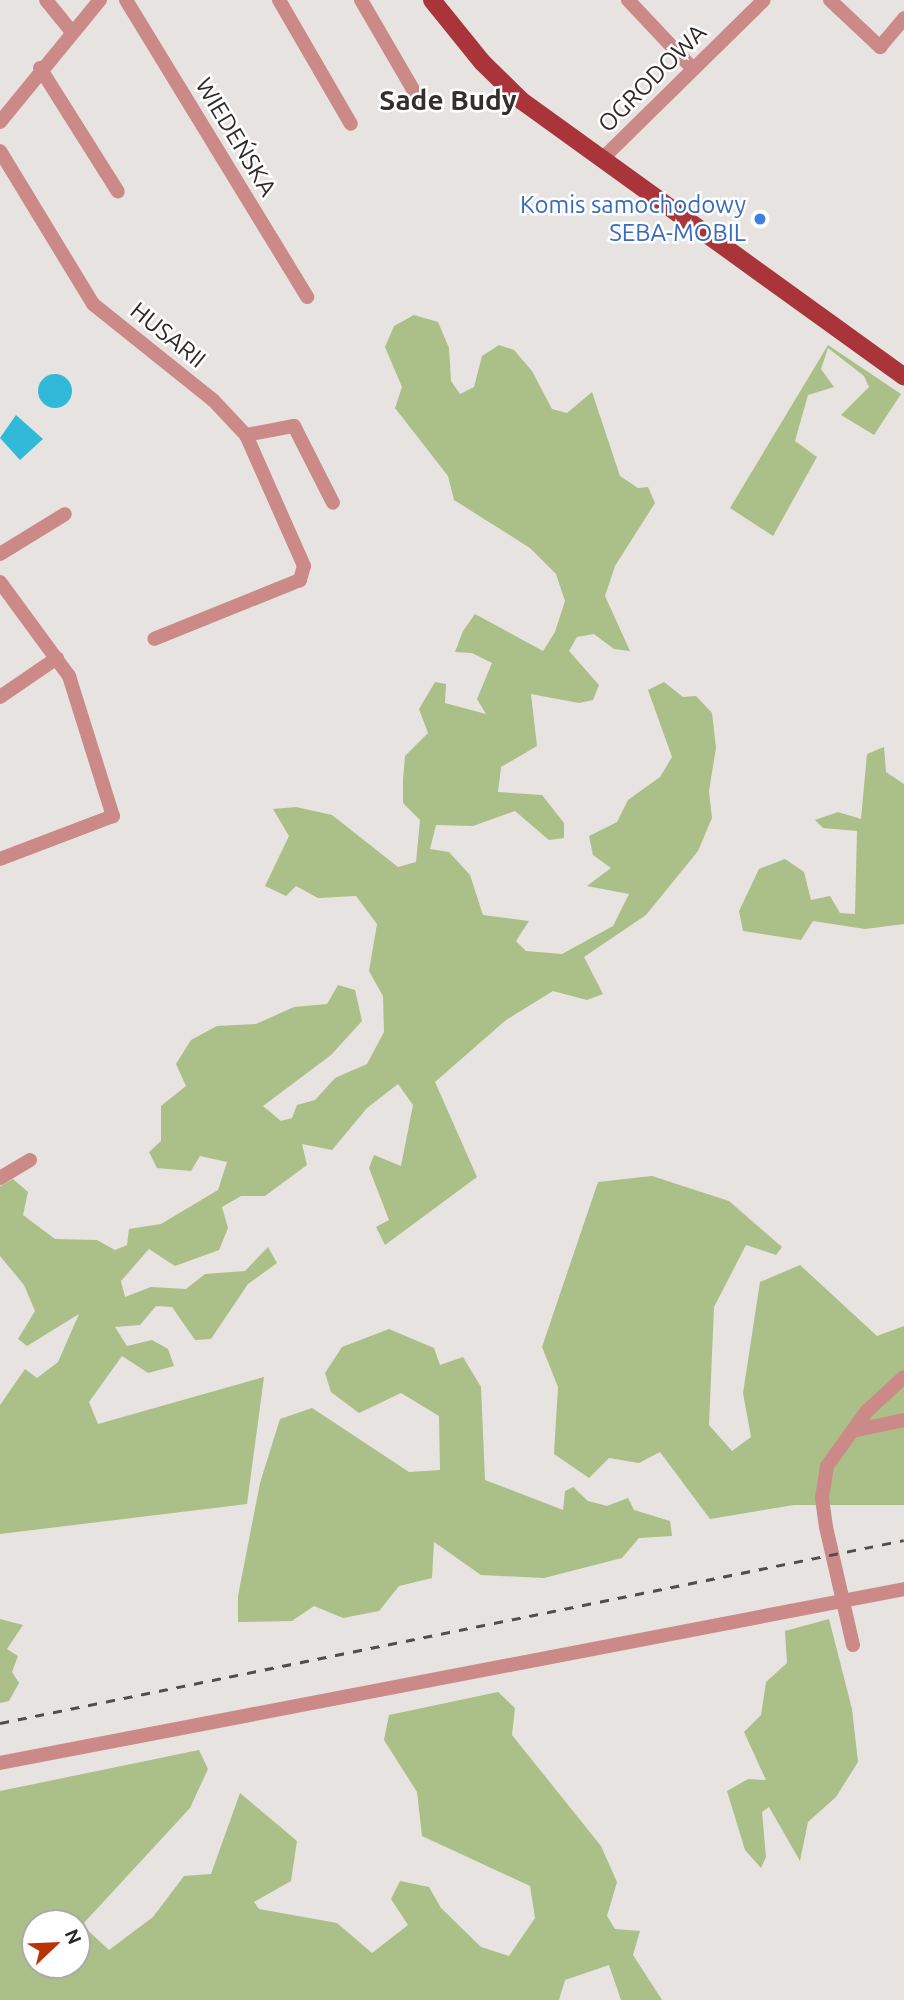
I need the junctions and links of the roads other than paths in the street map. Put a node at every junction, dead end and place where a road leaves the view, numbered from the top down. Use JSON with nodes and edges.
{"nodes":[{"id":1,"x":46,"y":0,"type":"edge"},
{"id":2,"x":100,"y":0,"type":"edge"},
{"id":3,"x":126,"y":0,"type":"edge"},
{"id":4,"x":279,"y":0,"type":"edge"},
{"id":5,"x":361,"y":0,"type":"edge"},
{"id":6,"x":432,"y":0,"type":"edge"},
{"id":7,"x":628,"y":0,"type":"edge"},
{"id":8,"x":764,"y":0,"type":"edge"},
{"id":9,"x":830,"y":0,"type":"edge"},
{"id":10,"x":904,"y":18,"type":"edge"},
{"id":11,"x":72,"y":32,"type":"junction"},
{"id":12,"x":40,"y":68,"type":"junction"},
{"id":13,"x":693,"y":69,"type":"junction"},
{"id":14,"x":418,"y":97,"type":"dead end"},
{"id":15,"x":0,"y":121,"type":"edge"},
{"id":16,"x":351,"y":124,"type":"dead end"},
{"id":17,"x":0,"y":150,"type":"edge"},
{"id":18,"x":601,"y":160,"type":"junction"},
{"id":19,"x":118,"y":192,"type":"dead end"},
{"id":20,"x":307,"y":297,"type":"dead end"},
{"id":21,"x":904,"y":377,"type":"edge"},
{"id":22,"x":246,"y":435,"type":"junction"},
{"id":23,"x":333,"y":503,"type":"dead end"},
{"id":24,"x":65,"y":514,"type":"dead end"},
{"id":25,"x":0,"y":554,"type":"edge"},
{"id":26,"x":0,"y":582,"type":"edge"},
{"id":27,"x":154,"y":639,"type":"dead end"},
{"id":28,"x":57,"y":658,"type":"junction"},
{"id":29,"x":0,"y":697,"type":"edge"},
{"id":30,"x":0,"y":859,"type":"edge"},
{"id":31,"x":30,"y":1160,"type":"dead end"},
{"id":32,"x":1,"y":1177,"type":"edge"},
{"id":33,"x":904,"y":1377,"type":"edge"},
{"id":34,"x":904,"y":1420,"type":"edge"},
{"id":35,"x":852,"y":1431,"type":"junction"},
{"id":36,"x":904,"y":1589,"type":"edge"},
{"id":37,"x":841,"y":1603,"type":"junction"},
{"id":38,"x":853,"y":1645,"type":"dead end"},
{"id":39,"x":0,"y":1763,"type":"edge"}],
"edges":[{"from":1,"to":11,"type":"street"},
{"from":2,"to":11,"type":"street"},
{"from":3,"to":20,"type":"street","name":"WIEDEŃSKA"},
{"from":4,"to":16,"type":"street"},
{"from":5,"to":14,"type":"street"},
{"from":6,"to":18,"type":"main road"},
{"from":7,"to":13,"type":"street"},
{"from":8,"to":13,"type":"street","name":"OGRODOWA"},
{"from":9,"to":10,"type":"street"},
{"from":11,"to":12,"type":"street"},
{"from":12,"to":15,"type":"street"},
{"from":12,"to":19,"type":"street"},
{"from":13,"to":18,"type":"street","name":"OGRODOWA"},
{"from":17,"to":22,"type":"street","name":"HUSARII"},
{"from":18,"to":21,"type":"main road"},
{"from":22,"to":23,"type":"street"},
{"from":22,"to":27,"type":"street"},
{"from":24,"to":25,"type":"street"},
{"from":26,"to":28,"type":"street"},
{"from":28,"to":29,"type":"street"},
{"from":28,"to":30,"type":"street"},
{"from":31,"to":32,"type":"street"},
{"from":33,"to":35,"type":"street"},
{"from":34,"to":35,"type":"street"},
{"from":35,"to":37,"type":"street"},
{"from":36,"to":37,"type":"street"},
{"from":37,"to":38,"type":"street"},
{"from":37,"to":39,"type":"street"}]}
